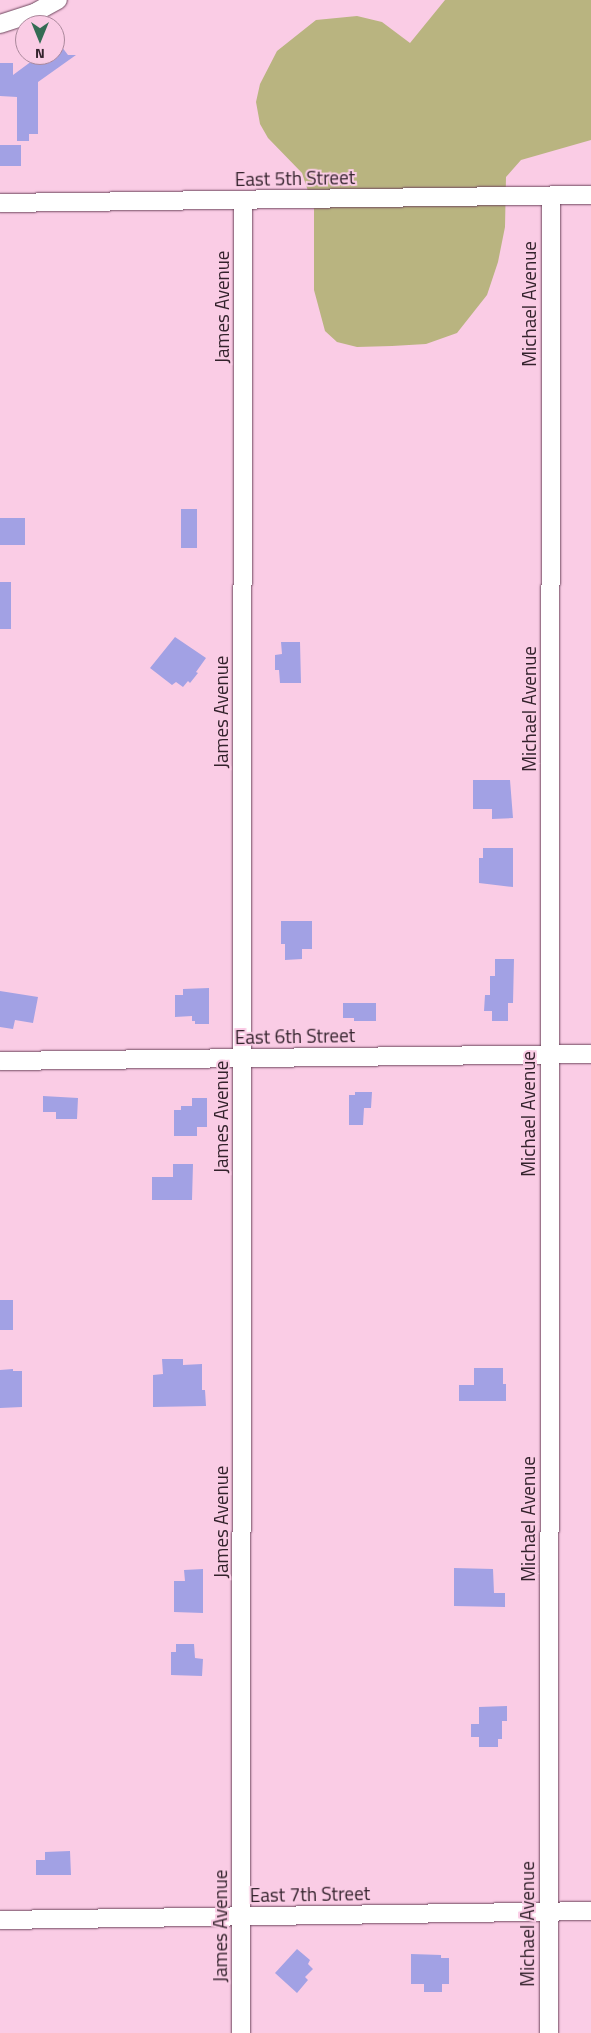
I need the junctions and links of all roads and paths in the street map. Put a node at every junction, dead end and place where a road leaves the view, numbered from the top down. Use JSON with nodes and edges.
{"nodes":[{"id":1,"x":58,"y":0,"type":"edge"},
{"id":2,"x":0,"y":24,"type":"edge"},
{"id":3,"x":591,"y":195,"type":"edge"},
{"id":4,"x":551,"y":196,"type":"junction"},
{"id":5,"x":243,"y":200,"type":"junction"},
{"id":6,"x":0,"y":203,"type":"edge"},
{"id":7,"x":550,"y":1054,"type":"junction"},
{"id":8,"x":591,"y":1054,"type":"edge"},
{"id":9,"x":242,"y":1057,"type":"junction"},
{"id":10,"x":0,"y":1061,"type":"edge"},
{"id":11,"x":591,"y":1910,"type":"edge"},
{"id":12,"x":549,"y":1911,"type":"junction"},
{"id":13,"x":241,"y":1916,"type":"junction"},
{"id":14,"x":0,"y":1920,"type":"edge"},
{"id":15,"x":241,"y":2033,"type":"edge"},
{"id":16,"x":549,"y":2033,"type":"edge"}],
"edges":[{"from":1,"to":2,"type":"street"},
{"from":3,"to":4,"type":"street","name":"East 5th Street"},
{"from":4,"to":5,"type":"street","name":"East 5th Street"},
{"from":4,"to":7,"type":"street","name":"Michael Avenue"},
{"from":5,"to":6,"type":"street","name":"East 5th Street"},
{"from":5,"to":9,"type":"street","name":"James Avenue"},
{"from":7,"to":8,"type":"street","name":"East 6th Street"},
{"from":7,"to":9,"type":"street","name":"East 6th Street"},
{"from":7,"to":12,"type":"street","name":"Michael Avenue"},
{"from":9,"to":10,"type":"street","name":"East 6th Street"},
{"from":9,"to":13,"type":"street","name":"James Avenue"},
{"from":11,"to":12,"type":"street","name":"East 7th Street"},
{"from":12,"to":13,"type":"street","name":"East 7th Street"},
{"from":12,"to":16,"type":"street","name":"Michael Avenue"},
{"from":13,"to":14,"type":"street","name":"East 7th Street"},
{"from":13,"to":15,"type":"street","name":"James Avenue"}]}
